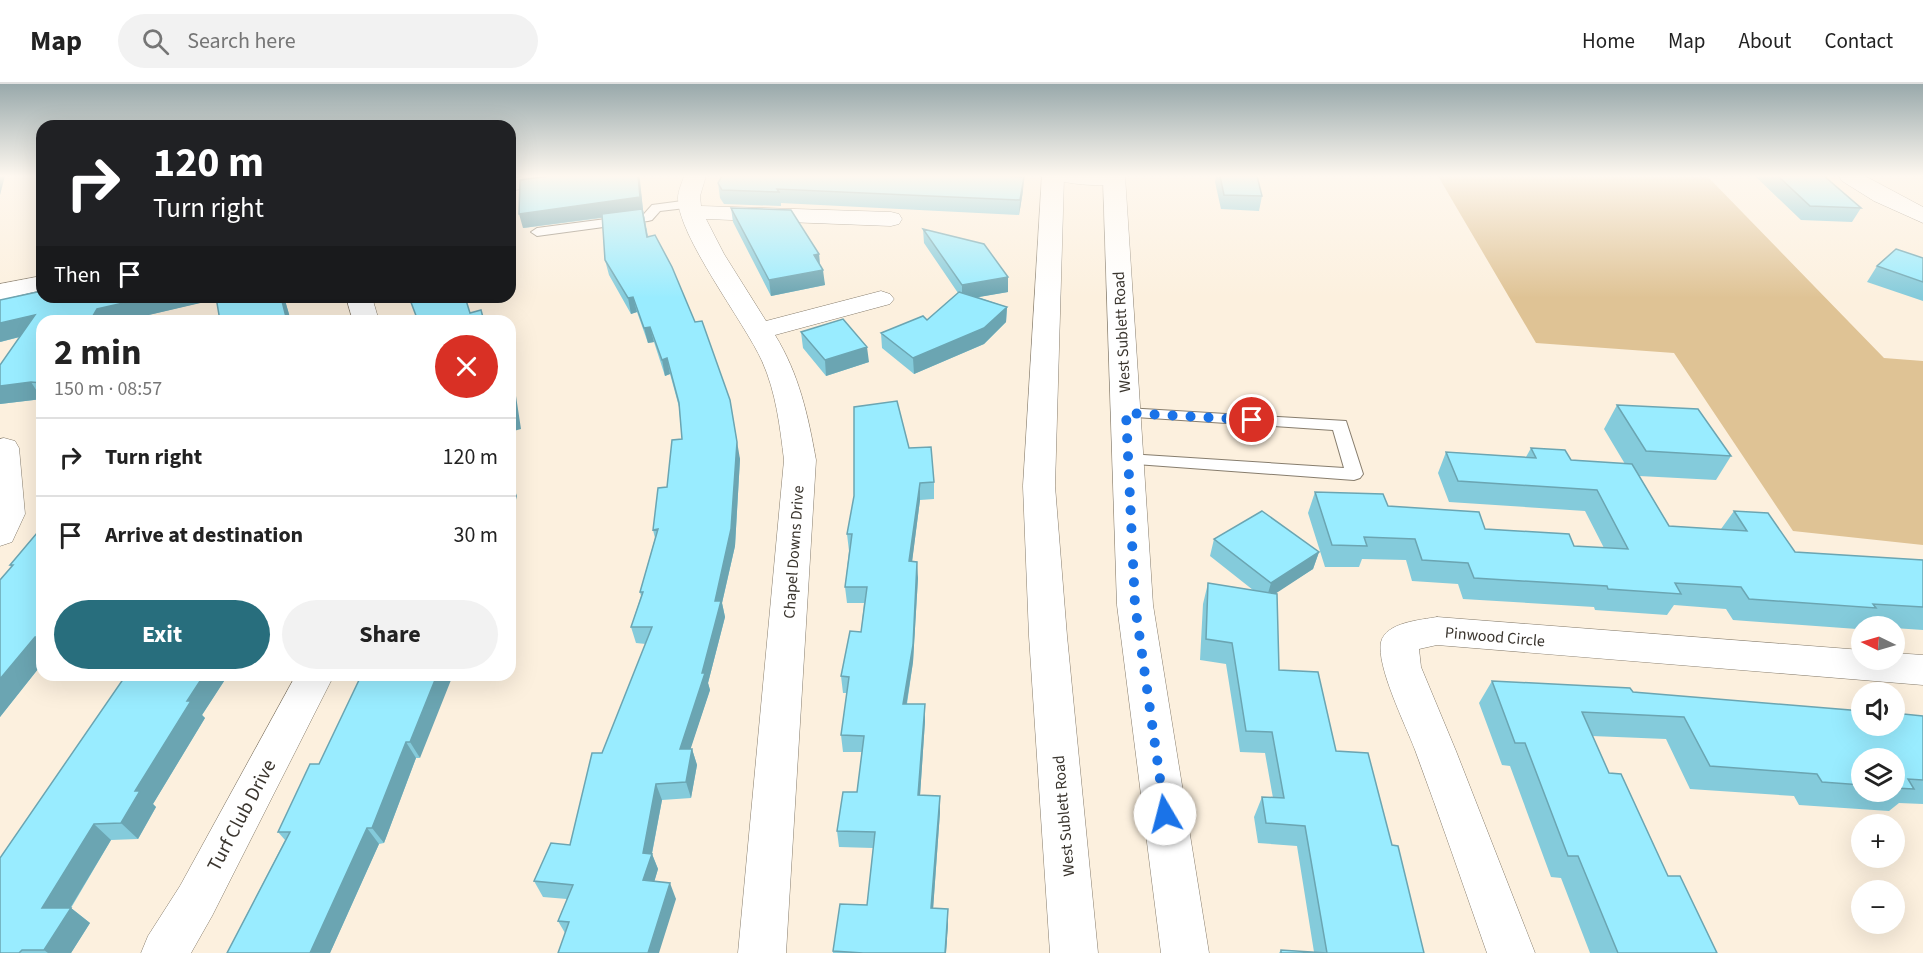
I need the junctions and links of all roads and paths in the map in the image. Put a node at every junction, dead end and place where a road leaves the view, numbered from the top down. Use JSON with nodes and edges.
{"nodes":[{"id":1,"x":644,"y":217,"type":"edge"},
{"id":2,"x":696,"y":217,"type":"edge"},
{"id":3,"x":869,"y":217,"type":"edge"},
{"id":4,"x":1051,"y":217,"type":"edge"},
{"id":5,"x":1116,"y":217,"type":"edge"},
{"id":6,"x":891,"y":219,"type":"dead end"},
{"id":7,"x":537,"y":232,"type":"dead end"},
{"id":8,"x":36,"y":281,"type":"edge"},
{"id":9,"x":0,"y":292,"type":"edge"},
{"id":10,"x":881,"y":299,"type":"dead end"},
{"id":11,"x":760,"y":331,"type":"junction"},
{"id":12,"x":1126,"y":413,"type":"junction"},
{"id":13,"x":4,"y":448,"type":"dead end"},
{"id":14,"x":1128,"y":459,"type":"junction"},
{"id":15,"x":0,"y":534,"type":"edge"},
{"id":16,"x":1923,"y":670,"type":"edge"},
{"id":17,"x":312,"y":681,"type":"edge"},
{"id":18,"x":165,"y":953,"type":"edge"},
{"id":19,"x":762,"y":953,"type":"edge"},
{"id":20,"x":1074,"y":953,"type":"edge"},
{"id":21,"x":1185,"y":953,"type":"edge"},
{"id":22,"x":1511,"y":953,"type":"edge"}],
"edges":[{"from":1,"to":7,"type":"lane"},
{"from":2,"to":11,"type":"street","name":"Chapel Downs Drive"},
{"from":3,"to":6,"type":"street"},
{"from":4,"to":20,"type":"street","name":"West Sublett Road"},
{"from":5,"to":12,"type":"street","name":"West Sublett Road"},
{"from":8,"to":9,"type":"street"},
{"from":10,"to":11,"type":"street"},
{"from":11,"to":19,"type":"street","name":"Chapel Downs Drive"},
{"from":12,"to":14,"type":"street","name":"West Sublett Road"},
{"from":12,"to":14,"type":"lane"},
{"from":13,"to":15,"type":"street"},
{"from":14,"to":21,"type":"street","name":"West Sublett Road"},
{"from":16,"to":22,"type":"street","name":"Pinwood Circle"},
{"from":17,"to":18,"type":"street","name":"Turf Club Drive"}]}
